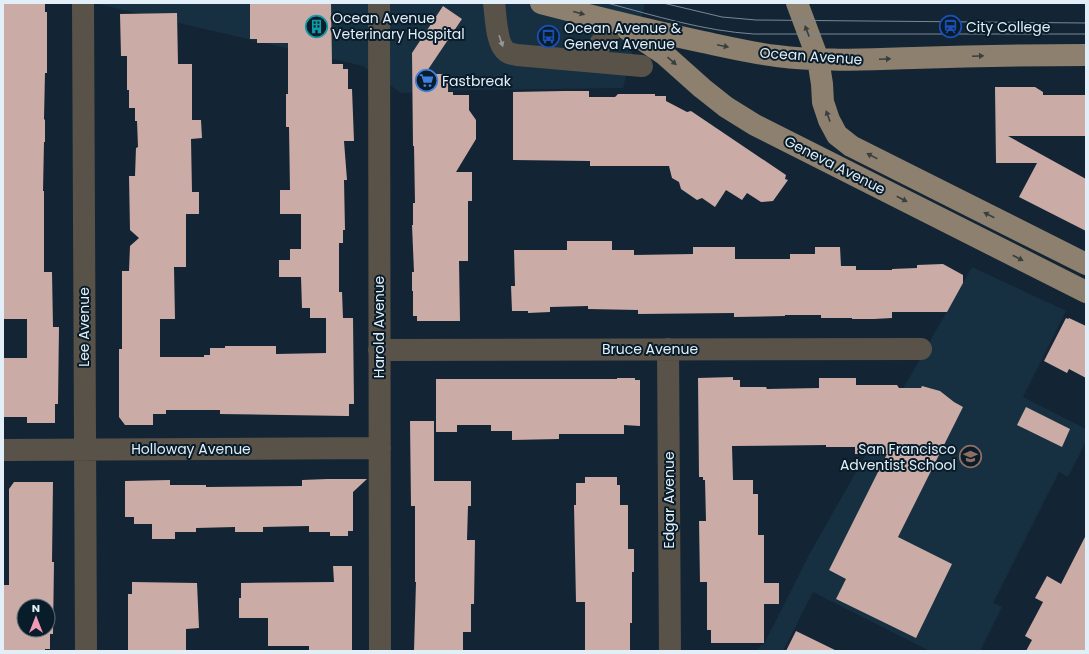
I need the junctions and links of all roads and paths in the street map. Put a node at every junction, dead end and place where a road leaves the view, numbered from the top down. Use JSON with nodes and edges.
{"nodes":[{"id":1,"x":83,"y":3,"type":"edge"},
{"id":2,"x":379,"y":3,"type":"edge"},
{"id":3,"x":494,"y":3,"type":"edge"},
{"id":4,"x":541,"y":3,"type":"edge"},
{"id":5,"x":797,"y":3,"type":"edge"},
{"id":6,"x":616,"y":13,"type":"edge"},
{"id":7,"x":1086,"y":55,"type":"edge"},
{"id":8,"x":818,"y":59,"type":"junction"},
{"id":9,"x":595,"y":62,"type":"junction"},
{"id":10,"x":642,"y":66,"type":"dead end"},
{"id":11,"x":1086,"y":264,"type":"edge"},
{"id":12,"x":1086,"y":292,"type":"edge"},
{"id":13,"x":668,"y":349,"type":"junction"},
{"id":14,"x":921,"y":349,"type":"dead end"},
{"id":15,"x":379,"y":350,"type":"junction"},
{"id":16,"x":380,"y":448,"type":"junction"},
{"id":17,"x":3,"y":450,"type":"edge"},
{"id":18,"x":85,"y":450,"type":"junction"},
{"id":19,"x":86,"y":651,"type":"edge"},
{"id":20,"x":380,"y":651,"type":"edge"},
{"id":21,"x":670,"y":651,"type":"edge"}],
"edges":[{"from":1,"to":18,"type":"street","name":"Lee Avenue"},
{"from":2,"to":15,"type":"street","name":"Harold Avenue"},
{"from":3,"to":9,"type":"street","one_way":true},
{"from":4,"to":6,"type":"main road","name":"Ocean Avenue","one_way":true},
{"from":8,"to":5,"type":"main road","name":"Geneva Avenue","one_way":true},
{"from":6,"to":8,"type":"main road","name":"Ocean Avenue","one_way":true},
{"from":6,"to":9,"type":"street"},
{"from":6,"to":12,"type":"main road","name":"Geneva Avenue","one_way":true},
{"from":8,"to":7,"type":"main road","name":"Ocean Avenue","one_way":true},
{"from":11,"to":8,"type":"main road","name":"Geneva Avenue","one_way":true},
{"from":9,"to":10,"type":"street"},
{"from":13,"to":14,"type":"street","name":"Bruce Avenue"},
{"from":13,"to":15,"type":"street","name":"Bruce Avenue"},
{"from":13,"to":21,"type":"street","name":"Edgar Avenue"},
{"from":15,"to":16,"type":"street","name":"Harold Avenue"},
{"from":16,"to":18,"type":"street","name":"Holloway Avenue"},
{"from":16,"to":20,"type":"street","name":"Harold Avenue"},
{"from":17,"to":18,"type":"street","name":"Holloway Avenue"},
{"from":18,"to":19,"type":"street","name":"Lee Avenue"}]}
